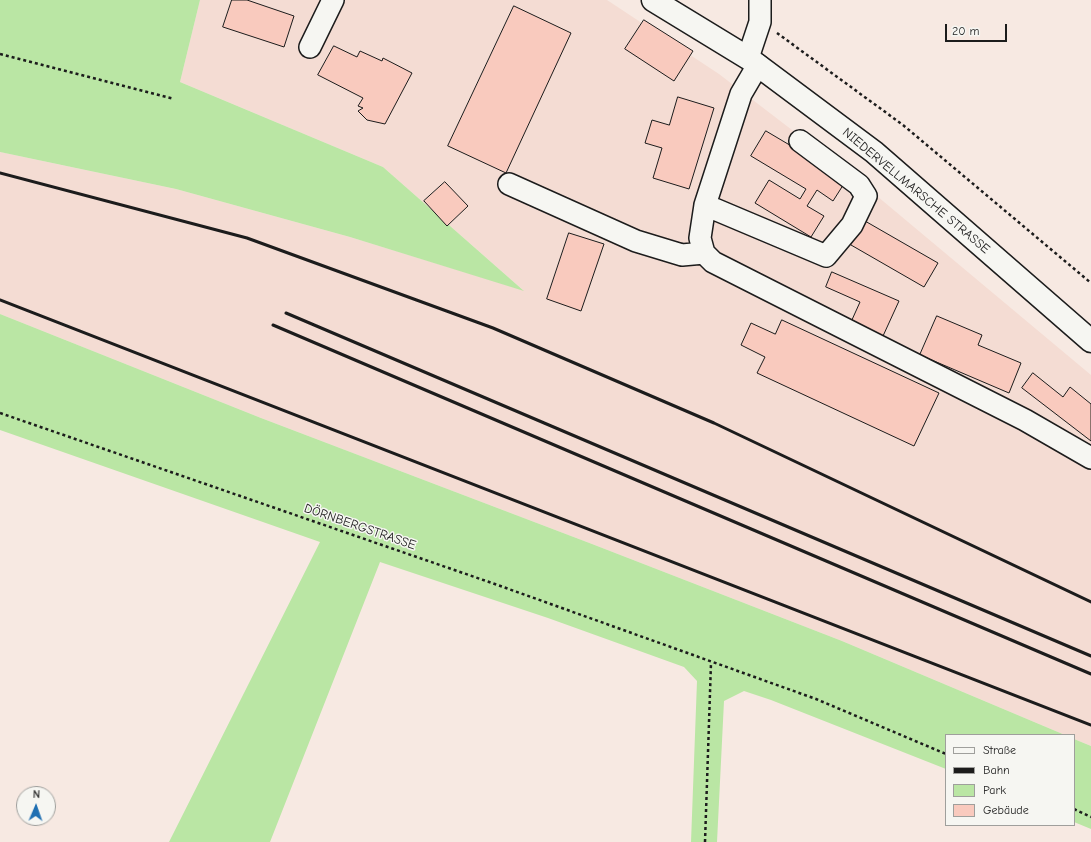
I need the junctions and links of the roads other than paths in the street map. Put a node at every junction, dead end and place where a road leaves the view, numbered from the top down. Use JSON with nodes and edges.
{"nodes":[{"id":1,"x":333,"y":0,"type":"edge"},
{"id":2,"x":653,"y":0,"type":"edge"},
{"id":3,"x":760,"y":0,"type":"edge"},
{"id":4,"x":310,"y":47,"type":"dead end"},
{"id":5,"x":753,"y":61,"type":"junction"},
{"id":6,"x":800,"y":141,"type":"dead end"},
{"id":7,"x":510,"y":184,"type":"dead end"},
{"id":8,"x":705,"y":205,"type":"junction"},
{"id":9,"x":704,"y":253,"type":"junction"},
{"id":10,"x":1091,"y":341,"type":"edge"},
{"id":11,"x":1091,"y":458,"type":"edge"}],
"edges":[{"from":1,"to":4,"type":"street"},
{"from":2,"to":5,"type":"main road","name":"NIEDERVELLMARSCHE STRASSE"},
{"from":3,"to":5,"type":"street"},
{"from":5,"to":8,"type":"street"},
{"from":5,"to":10,"type":"main road","name":"NIEDERVELLMARSCHE STRASSE"},
{"from":6,"to":8,"type":"street"},
{"from":7,"to":9,"type":"street"},
{"from":8,"to":9,"type":"street"},
{"from":9,"to":11,"type":"street"}]}
